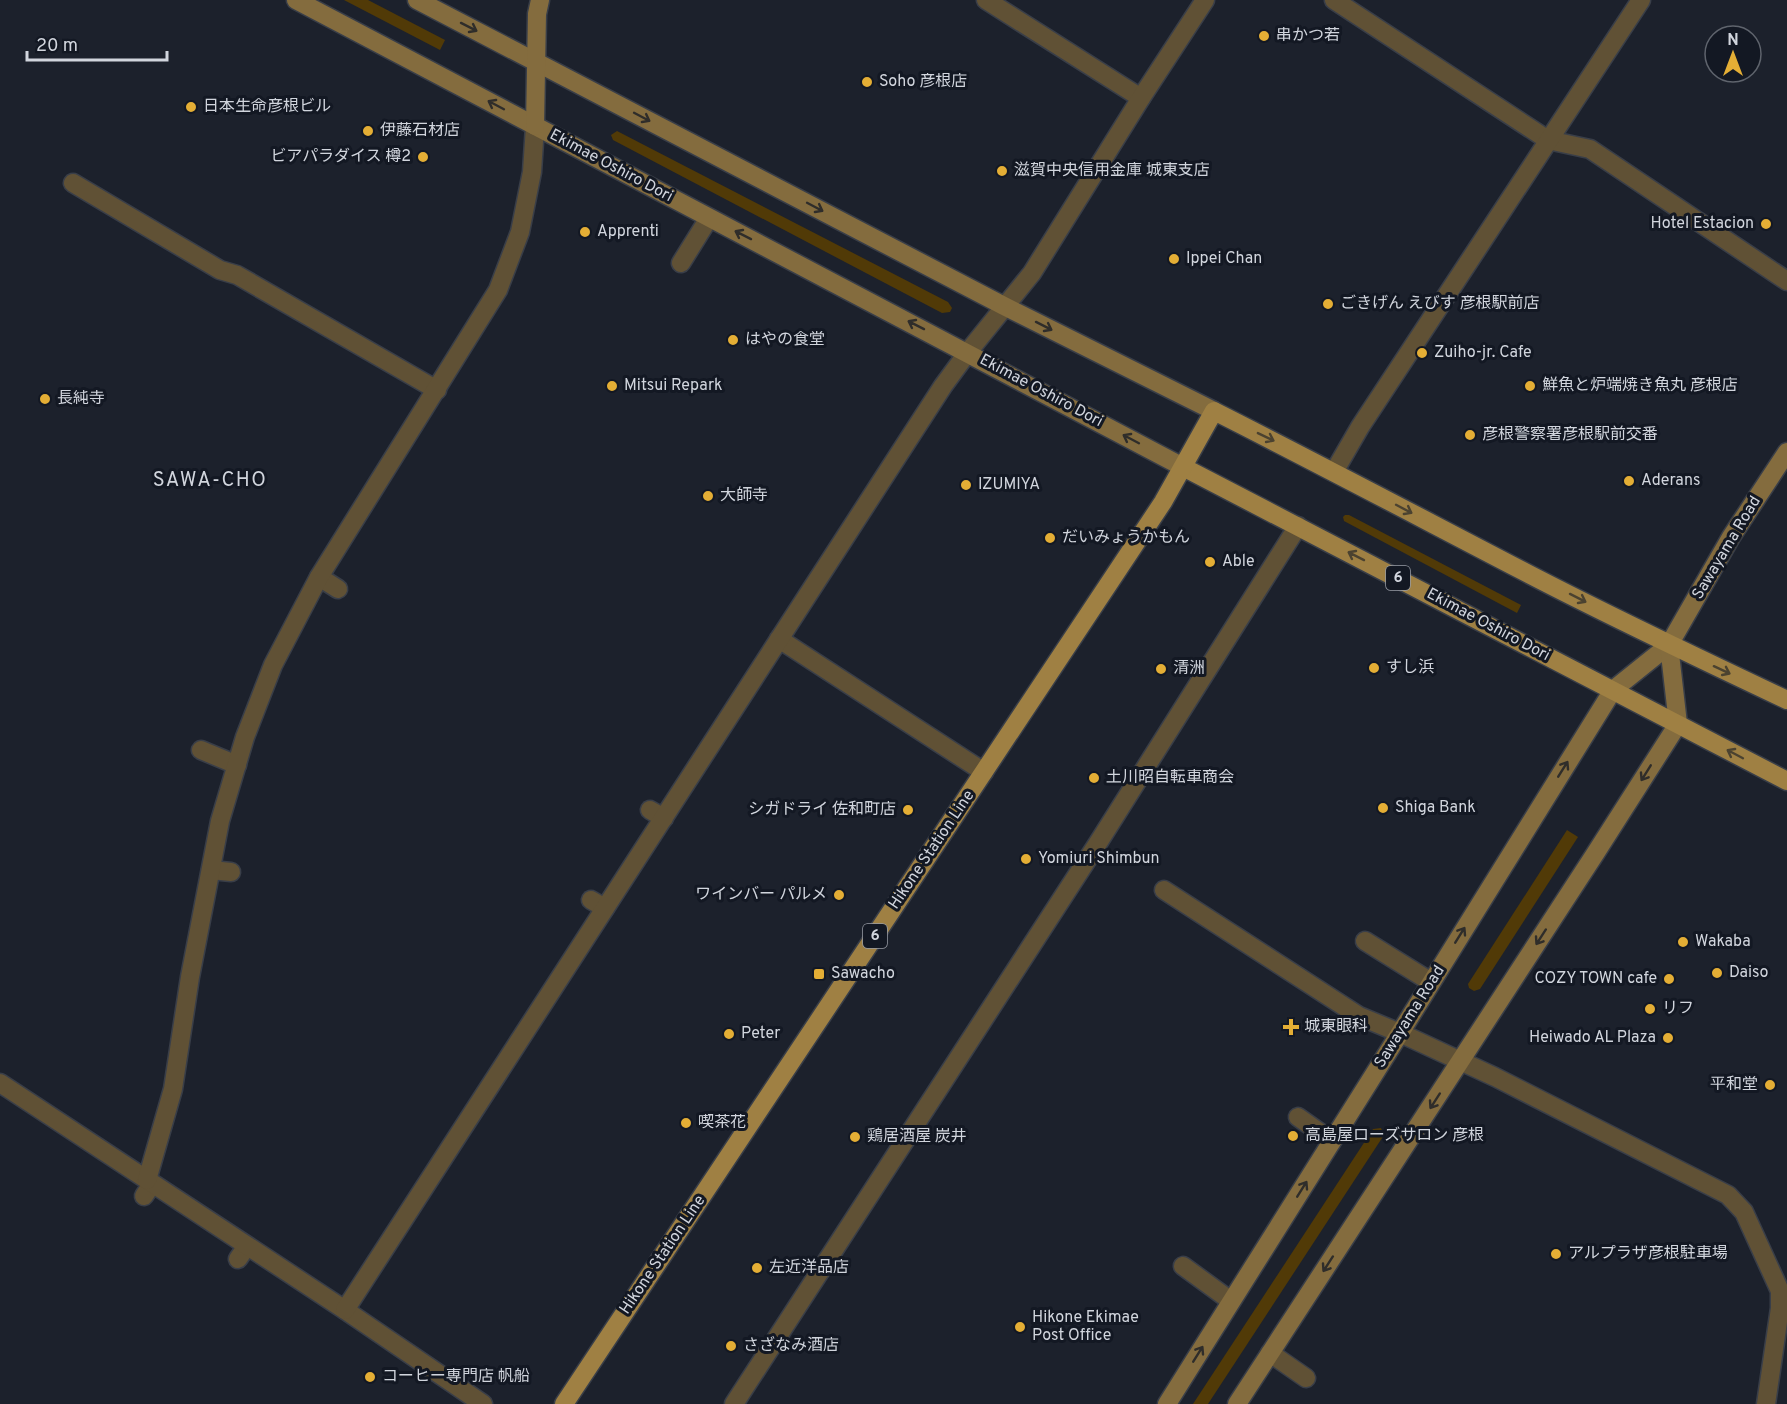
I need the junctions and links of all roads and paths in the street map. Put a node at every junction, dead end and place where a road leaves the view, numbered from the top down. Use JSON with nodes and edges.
{"nodes":[{"id":1,"x":296,"y":0,"type":"edge"},
{"id":2,"x":417,"y":0,"type":"edge"},
{"id":3,"x":540,"y":0,"type":"edge"},
{"id":4,"x":986,"y":0,"type":"edge"},
{"id":5,"x":1205,"y":0,"type":"edge"},
{"id":6,"x":1334,"y":0,"type":"edge"},
{"id":7,"x":1641,"y":0,"type":"edge"},
{"id":8,"x":537,"y":62,"type":"junction"},
{"id":9,"x":1141,"y":98,"type":"junction"},
{"id":10,"x":535,"y":126,"type":"junction"},
{"id":11,"x":1548,"y":140,"type":"junction"},
{"id":12,"x":73,"y":183,"type":"dead end"},
{"id":13,"x":709,"y":218,"type":"junction"},
{"id":14,"x":681,"y":263,"type":"dead end"},
{"id":15,"x":1787,"y":281,"type":"edge"},
{"id":16,"x":1004,"y":306,"type":"junction"},
{"id":17,"x":968,"y":352,"type":"junction"},
{"id":18,"x":437,"y":390,"type":"junction"},
{"id":19,"x":1214,"y":411,"type":"junction"},
{"id":20,"x":1787,"y":452,"type":"edge"},
{"id":21,"x":1183,"y":466,"type":"junction"},
{"id":22,"x":1334,"y":472,"type":"junction"},
{"id":23,"x":1298,"y":526,"type":"junction"},
{"id":24,"x":319,"y":577,"type":"junction"},
{"id":25,"x":338,"y":589,"type":"dead end"},
{"id":26,"x":779,"y":639,"type":"junction"},
{"id":27,"x":1670,"y":645,"type":"junction"},
{"id":28,"x":1613,"y":690,"type":"junction"},
{"id":29,"x":1787,"y":700,"type":"edge"},
{"id":30,"x":1678,"y":724,"type":"junction"},
{"id":31,"x":201,"y":750,"type":"dead end"},
{"id":32,"x":237,"y":765,"type":"junction"},
{"id":33,"x":984,"y":772,"type":"junction"},
{"id":34,"x":1787,"y":781,"type":"edge"},
{"id":35,"x":211,"y":870,"type":"junction"},
{"id":36,"x":231,"y":872,"type":"dead end"},
{"id":37,"x":1161,"y":894,"type":"dead end"},
{"id":38,"x":1365,"y":941,"type":"dead end"},
{"id":39,"x":1431,"y":982,"type":"junction"},
{"id":40,"x":1400,"y":1033,"type":"junction"},
{"id":41,"x":1461,"y":1061,"type":"junction"},
{"id":42,"x":0,"y":1083,"type":"edge"},
{"id":43,"x":1298,"y":1117,"type":"dead end"},
{"id":44,"x":1332,"y":1141,"type":"junction"},
{"id":45,"x":148,"y":1187,"type":"junction"},
{"id":46,"x":1183,"y":1266,"type":"dead end"},
{"id":47,"x":1231,"y":1301,"type":"junction"},
{"id":48,"x":345,"y":1310,"type":"junction"},
{"id":49,"x":1270,"y":1353,"type":"junction"},
{"id":50,"x":1306,"y":1378,"type":"dead end"},
{"id":51,"x":483,"y":1404,"type":"edge"},
{"id":52,"x":564,"y":1404,"type":"edge"},
{"id":53,"x":734,"y":1404,"type":"edge"},
{"id":54,"x":1167,"y":1404,"type":"edge"},
{"id":55,"x":1237,"y":1404,"type":"edge"},
{"id":56,"x":1766,"y":1404,"type":"edge"}],
"edges":[{"from":10,"to":1,"type":"street","name":"Ekimae Oshiro Dori","one_way":true},
{"from":2,"to":8,"type":"street","one_way":true},
{"from":3,"to":8,"type":"street"},
{"from":4,"to":9,"type":"street"},
{"from":5,"to":9,"type":"street"},
{"from":6,"to":11,"type":"street"},
{"from":7,"to":11,"type":"street"},
{"from":8,"to":10,"type":"street"},
{"from":8,"to":16,"type":"street","one_way":true},
{"from":9,"to":16,"type":"street"},
{"from":10,"to":13,"type":"street","name":"Ekimae Oshiro Dori"},
{"from":10,"to":18,"type":"street"},
{"from":11,"to":15,"type":"street"},
{"from":11,"to":22,"type":"street"},
{"from":12,"to":18,"type":"street"},
{"from":13,"to":14,"type":"street"},
{"from":17,"to":13,"type":"street","name":"Ekimae Oshiro Dori","one_way":true},
{"from":16,"to":17,"type":"street"},
{"from":16,"to":19,"type":"street","one_way":true},
{"from":21,"to":17,"type":"street","name":"Ekimae Oshiro Dori","one_way":true},
{"from":17,"to":26,"type":"street"},
{"from":18,"to":24,"type":"street"},
{"from":19,"to":21,"type":"main road","name":"Hikone Station Line","number":"6"},
{"from":19,"to":22,"type":"main road","one_way":true},
{"from":20,"to":27,"type":"street","name":"Sawayama Road"},
{"from":21,"to":23,"type":"main road","name":"Ekimae Oshiro Dori","number":"6"},
{"from":21,"to":33,"type":"main road","name":"Hikone Station Line","number":"6"},
{"from":22,"to":27,"type":"main road","one_way":true},
{"from":28,"to":23,"type":"main road","name":"Ekimae Oshiro Dori","number":"6","one_way":true},
{"from":23,"to":53,"type":"street"},
{"from":24,"to":25,"type":"street"},
{"from":24,"to":32,"type":"street"},
{"from":26,"to":33,"type":"street"},
{"from":26,"to":48,"type":"street"},
{"from":27,"to":28,"type":"street","name":"Sawayama Road"},
{"from":27,"to":29,"type":"main road","one_way":true},
{"from":27,"to":30,"type":"street"},
{"from":28,"to":30,"type":"main road","name":"Ekimae Oshiro Dori","number":"6"},
{"from":39,"to":28,"type":"street","name":"Sawayama Road","one_way":true},
{"from":34,"to":30,"type":"main road","name":"Ekimae Oshiro Dori","number":"6","one_way":true},
{"from":30,"to":41,"type":"street","one_way":true},
{"from":31,"to":32,"type":"street"},
{"from":32,"to":35,"type":"street"},
{"from":33,"to":52,"type":"main road","name":"Hikone Station Line","number":"6"},
{"from":35,"to":36,"type":"street"},
{"from":35,"to":45,"type":"street"},
{"from":37,"to":40,"type":"street"},
{"from":38,"to":39,"type":"street"},
{"from":39,"to":40,"type":"street","name":"Sawayama Road"},
{"from":40,"to":41,"type":"street"},
{"from":40,"to":44,"type":"street","name":"Sawayama Road"},
{"from":41,"to":49,"type":"street","one_way":true},
{"from":41,"to":56,"type":"street"},
{"from":42,"to":45,"type":"street"},
{"from":43,"to":44,"type":"street"},
{"from":47,"to":44,"type":"street","name":"Sawayama Road","one_way":true},
{"from":45,"to":48,"type":"street"},
{"from":46,"to":47,"type":"street"},
{"from":54,"to":47,"type":"street","name":"Sawayama Road","one_way":true},
{"from":48,"to":51,"type":"street"},
{"from":49,"to":50,"type":"street"},
{"from":49,"to":55,"type":"street"}]}
